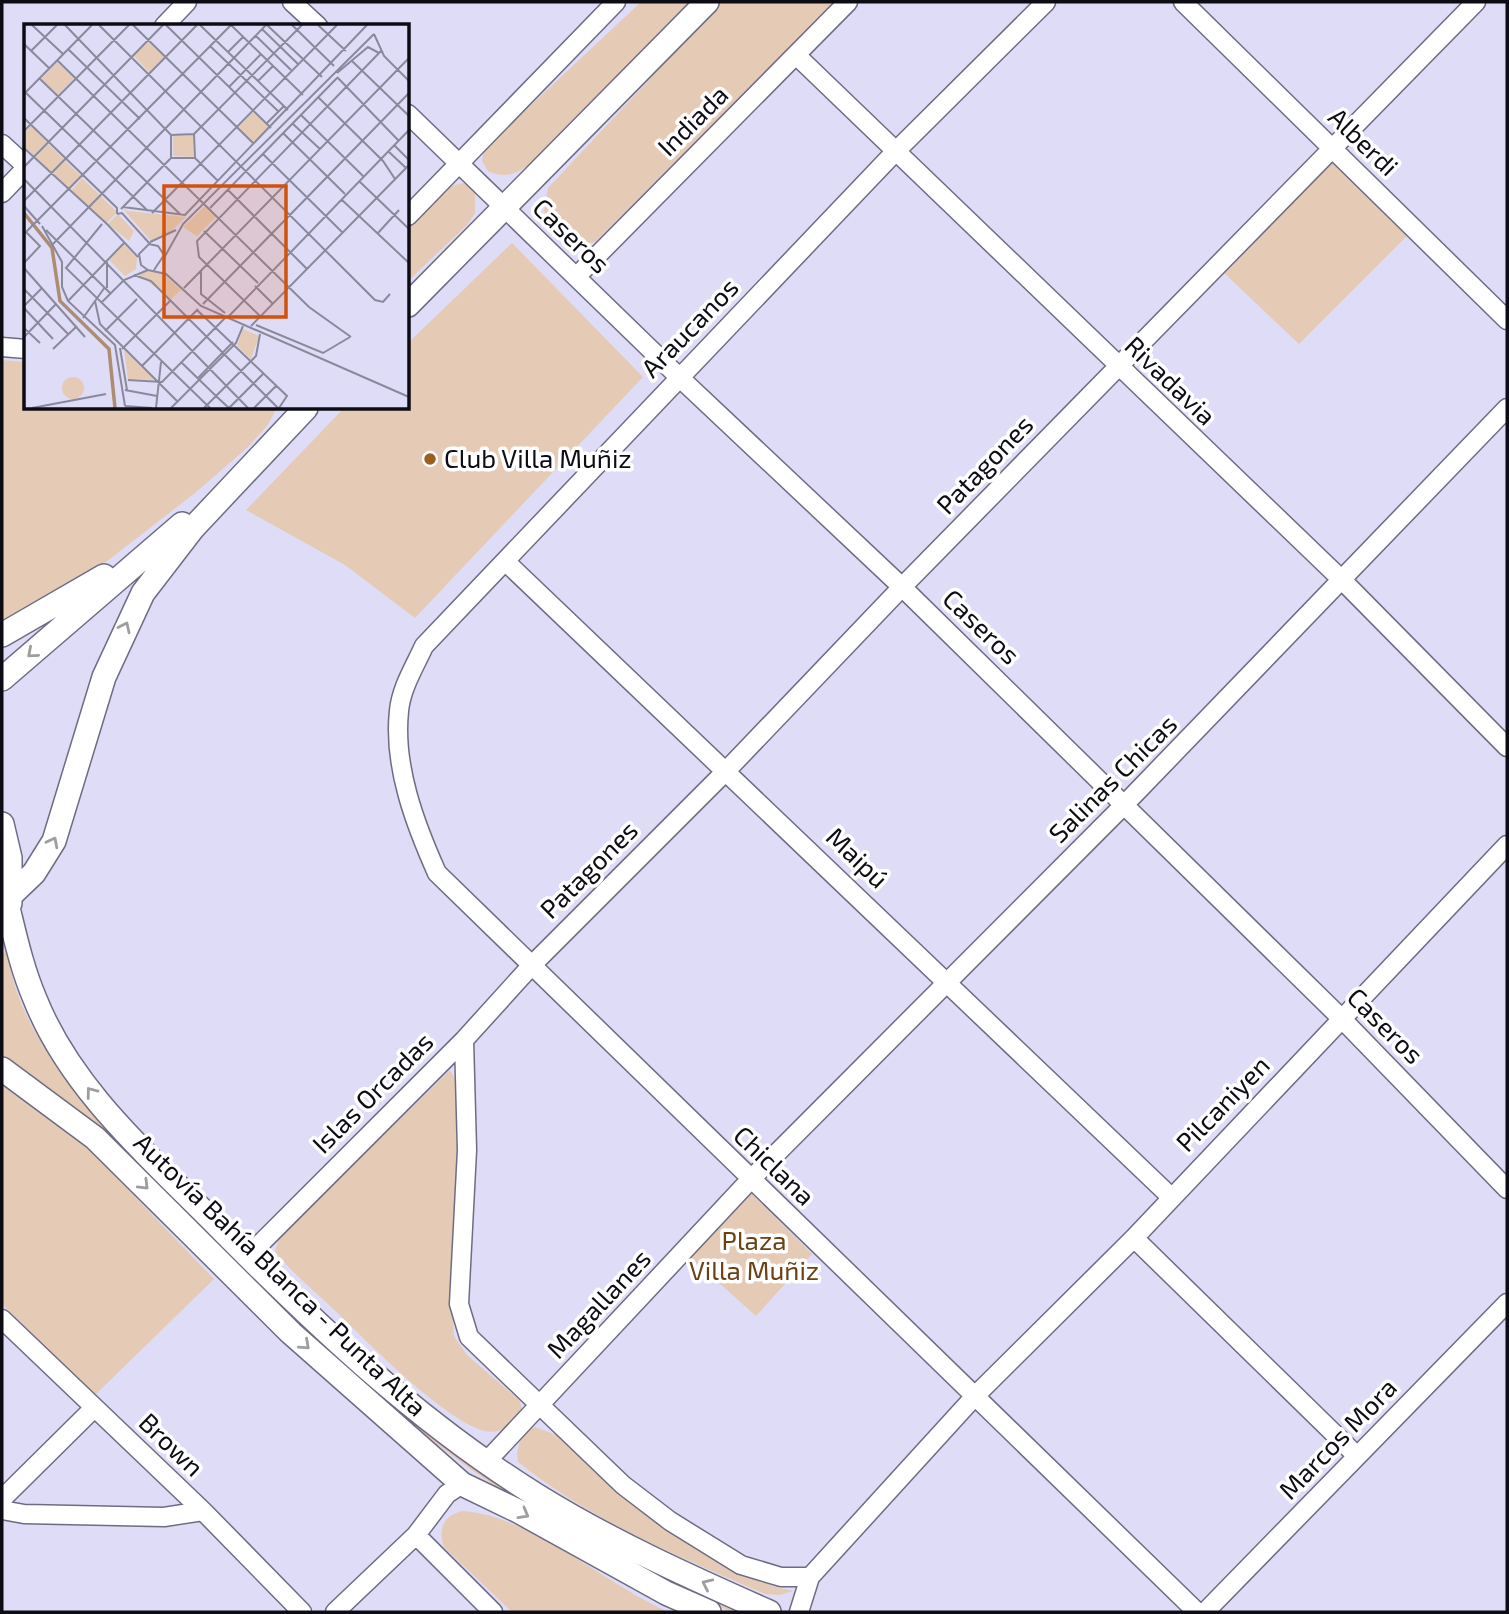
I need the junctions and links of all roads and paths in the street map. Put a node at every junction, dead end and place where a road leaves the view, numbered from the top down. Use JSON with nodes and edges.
{"nodes":[{"id":1,"x":187,"y":2,"type":"edge"},
{"id":2,"x":292,"y":2,"type":"edge"},
{"id":3,"x":616,"y":2,"type":"edge"},
{"id":4,"x":707,"y":2,"type":"edge"},
{"id":5,"x":848,"y":2,"type":"edge"},
{"id":6,"x":1046,"y":2,"type":"edge"},
{"id":7,"x":1183,"y":2,"type":"edge"},
{"id":8,"x":1476,"y":2,"type":"edge"},
{"id":9,"x":166,"y":24,"type":"edge"},
{"id":10,"x":315,"y":24,"type":"edge"},
{"id":11,"x":796,"y":55,"type":"junction"},
{"id":12,"x":410,"y":116,"type":"edge"},
{"id":13,"x":2,"y":144,"type":"edge"},
{"id":14,"x":1334,"y":149,"type":"junction"},
{"id":15,"x":894,"y":153,"type":"junction"},
{"id":16,"x":459,"y":164,"type":"junction"},
{"id":17,"x":24,"y":165,"type":"edge"},
{"id":18,"x":24,"y":169,"type":"edge"},
{"id":19,"x":2,"y":192,"type":"edge"},
{"id":20,"x":505,"y":208,"type":"junction"},
{"id":21,"x":410,"y":214,"type":"edge"},
{"id":22,"x":576,"y":277,"type":"junction"},
{"id":23,"x":410,"y":303,"type":"edge"},
{"id":24,"x":1507,"y":320,"type":"edge"},
{"id":25,"x":2,"y":347,"type":"edge"},
{"id":26,"x":24,"y":349,"type":"edge"},
{"id":27,"x":1117,"y":367,"type":"junction"},
{"id":28,"x":679,"y":377,"type":"junction"},
{"id":29,"x":1507,"y":408,"type":"edge"},
{"id":30,"x":304,"y":410,"type":"edge"},
{"id":31,"x":241,"y":475,"type":"junction"},
{"id":32,"x":158,"y":544,"type":"junction"},
{"id":33,"x":505,"y":561,"type":"junction"},
{"id":34,"x":1343,"y":581,"type":"junction"},
{"id":35,"x":902,"y":587,"type":"junction"},
{"id":36,"x":2,"y":635,"type":"edge"},
{"id":37,"x":2,"y":680,"type":"edge"},
{"id":38,"x":398,"y":710,"type":"joint"},
{"id":39,"x":1507,"y":747,"type":"edge"},
{"id":40,"x":727,"y":770,"type":"junction"},
{"id":41,"x":1125,"y":805,"type":"junction"},
{"id":42,"x":2,"y":824,"type":"edge"},
{"id":43,"x":1507,"y":845,"type":"edge"},
{"id":44,"x":7,"y":913,"type":"edge"},
{"id":45,"x":532,"y":965,"type":"junction"},
{"id":46,"x":948,"y":982,"type":"junction"},
{"id":47,"x":1340,"y":1018,"type":"junction"},
{"id":48,"x":464,"y":1040,"type":"junction"},
{"id":49,"x":2,"y":1069,"type":"edge"},
{"id":50,"x":750,"y":1181,"type":"junction"},
{"id":51,"x":1507,"y":1189,"type":"edge"},
{"id":52,"x":1171,"y":1197,"type":"junction"},
{"id":53,"x":1134,"y":1238,"type":"junction"},
{"id":54,"x":248,"y":1256,"type":"junction"},
{"id":55,"x":1507,"y":1303,"type":"edge"},
{"id":56,"x":2,"y":1319,"type":"edge"},
{"id":57,"x":975,"y":1396,"type":"junction"},
{"id":58,"x":539,"y":1407,"type":"junction"},
{"id":59,"x":94,"y":1408,"type":"junction"},
{"id":60,"x":1357,"y":1456,"type":"junction"},
{"id":61,"x":486,"y":1462,"type":"junction"},
{"id":62,"x":462,"y":1484,"type":"junction"},
{"id":63,"x":2,"y":1499,"type":"edge"},
{"id":64,"x":2,"y":1510,"type":"edge"},
{"id":65,"x":203,"y":1511,"type":"junction"},
{"id":66,"x":416,"y":1535,"type":"junction"},
{"id":67,"x":810,"y":1577,"type":"junction"},
{"id":68,"x":302,"y":1612,"type":"edge"},
{"id":69,"x":335,"y":1612,"type":"edge"},
{"id":70,"x":493,"y":1612,"type":"edge"},
{"id":71,"x":709,"y":1612,"type":"edge"},
{"id":72,"x":769,"y":1612,"type":"edge"},
{"id":73,"x":800,"y":1612,"type":"edge"},
{"id":74,"x":1197,"y":1612,"type":"edge"},
{"id":75,"x":1205,"y":1612,"type":"edge"}],
"edges":[{"from":1,"to":9,"type":"street"},
{"from":2,"to":10,"type":"street"},
{"from":3,"to":16,"type":"street"},
{"from":4,"to":20,"type":"main road"},
{"from":5,"to":11,"type":"street","name":"Indiada"},
{"from":6,"to":15,"type":"street","name":"Araucanos"},
{"from":7,"to":14,"type":"street","name":"Alberdi"},
{"from":8,"to":14,"type":"street","name":"Patagones"},
{"from":11,"to":15,"type":"street","name":"Rivadavia"},
{"from":11,"to":22,"type":"street","name":"Indiada"},
{"from":12,"to":16,"type":"street","name":"Caseros"},
{"from":13,"to":17,"type":"street"},
{"from":14,"to":24,"type":"street","name":"Alberdi"},
{"from":14,"to":27,"type":"street","name":"Patagones"},
{"from":15,"to":27,"type":"street","name":"Rivadavia"},
{"from":15,"to":28,"type":"street","name":"Araucanos"},
{"from":16,"to":20,"type":"street","name":"Caseros"},
{"from":16,"to":21,"type":"street"},
{"from":18,"to":19,"type":"street"},
{"from":20,"to":22,"type":"street","name":"Caseros"},
{"from":20,"to":23,"type":"main road"},
{"from":22,"to":28,"type":"street","name":"Caseros"},
{"from":25,"to":26,"type":"street"},
{"from":27,"to":34,"type":"street","name":"Rivadavia"},
{"from":27,"to":35,"type":"street","name":"Patagones"},
{"from":28,"to":33,"type":"street","name":"Araucanos"},
{"from":28,"to":35,"type":"street","name":"Caseros"},
{"from":29,"to":34,"type":"street","name":"Salinas Chicas"},
{"from":30,"to":31,"type":"main road"},
{"from":31,"to":32,"type":"main road"},
{"from":44,"to":31,"type":"main road","one_way":true},
{"from":32,"to":36,"type":"main road"},
{"from":32,"to":37,"type":"main road","one_way":true},
{"from":33,"to":38,"type":"street","name":"Araucanos"},
{"from":33,"to":40,"type":"street","name":"Maipú"},
{"from":34,"to":39,"type":"street","name":"Rivadavia"},
{"from":34,"to":41,"type":"street","name":"Salinas Chicas"},
{"from":35,"to":40,"type":"street","name":"Patagones"},
{"from":35,"to":41,"type":"street","name":"Caseros"},
{"from":38,"to":45,"type":"street","name":"Chiclana"},
{"from":40,"to":45,"type":"street","name":"Patagones"},
{"from":40,"to":46,"type":"street","name":"Maipú"},
{"from":41,"to":46,"type":"street","name":"Salinas Chicas"},
{"from":41,"to":47,"type":"street","name":"Caseros"},
{"from":42,"to":44,"type":"main road","name":"Autovía Bahía Blanca - Punta Alta"},
{"from":43,"to":47,"type":"street","name":"Pilcaniyen"},
{"from":54,"to":44,"type":"main road","name":"Autovía Bahía Blanca - Punta Alta","one_way":true},
{"from":45,"to":48,"type":"street","name":"Islas Orcadas"},
{"from":45,"to":50,"type":"street","name":"Chiclana"},
{"from":46,"to":50,"type":"street","name":"Salinas Chicas"},
{"from":46,"to":52,"type":"street","name":"Maipú"},
{"from":47,"to":51,"type":"street","name":"Caseros"},
{"from":47,"to":52,"type":"street","name":"Pilcaniyen"},
{"from":48,"to":54,"type":"street","name":"Islas Orcadas"},
{"from":48,"to":58,"type":"street"},
{"from":49,"to":62,"type":"main road","name":"Autovía Bahía Blanca - Punta Alta","one_way":true},
{"from":50,"to":57,"type":"street","name":"Chiclana"},
{"from":50,"to":58,"type":"street","name":"Magallanes"},
{"from":52,"to":53,"type":"street","name":"Pilcaniyen"},
{"from":53,"to":57,"type":"street","name":"Pilcaniyen"},
{"from":53,"to":60,"type":"street"},
{"from":54,"to":61,"type":"main road","name":"Autovía Bahía Blanca - Punta Alta"},
{"from":55,"to":60,"type":"street","name":"Marcos Mora"},
{"from":56,"to":59,"type":"street","name":"Brown"},
{"from":57,"to":67,"type":"street","name":"Pilcaniyen"},
{"from":57,"to":74,"type":"street","name":"Chiclana"},
{"from":58,"to":61,"type":"street","name":"Magallanes"},
{"from":58,"to":67,"type":"street"},
{"from":59,"to":63,"type":"street"},
{"from":59,"to":65,"type":"street","name":"Brown"},
{"from":60,"to":75,"type":"street","name":"Marcos Mora"},
{"from":72,"to":61,"type":"main road","name":"Autovía Bahía Blanca - Punta Alta","one_way":true},
{"from":62,"to":66,"type":"street"},
{"from":62,"to":71,"type":"main road","name":"Autovía Bahía Blanca - Punta Alta","one_way":true},
{"from":64,"to":65,"type":"street"},
{"from":65,"to":68,"type":"street","name":"Brown"},
{"from":66,"to":69,"type":"street"},
{"from":66,"to":70,"type":"street"},
{"from":67,"to":73,"type":"street"}]}
